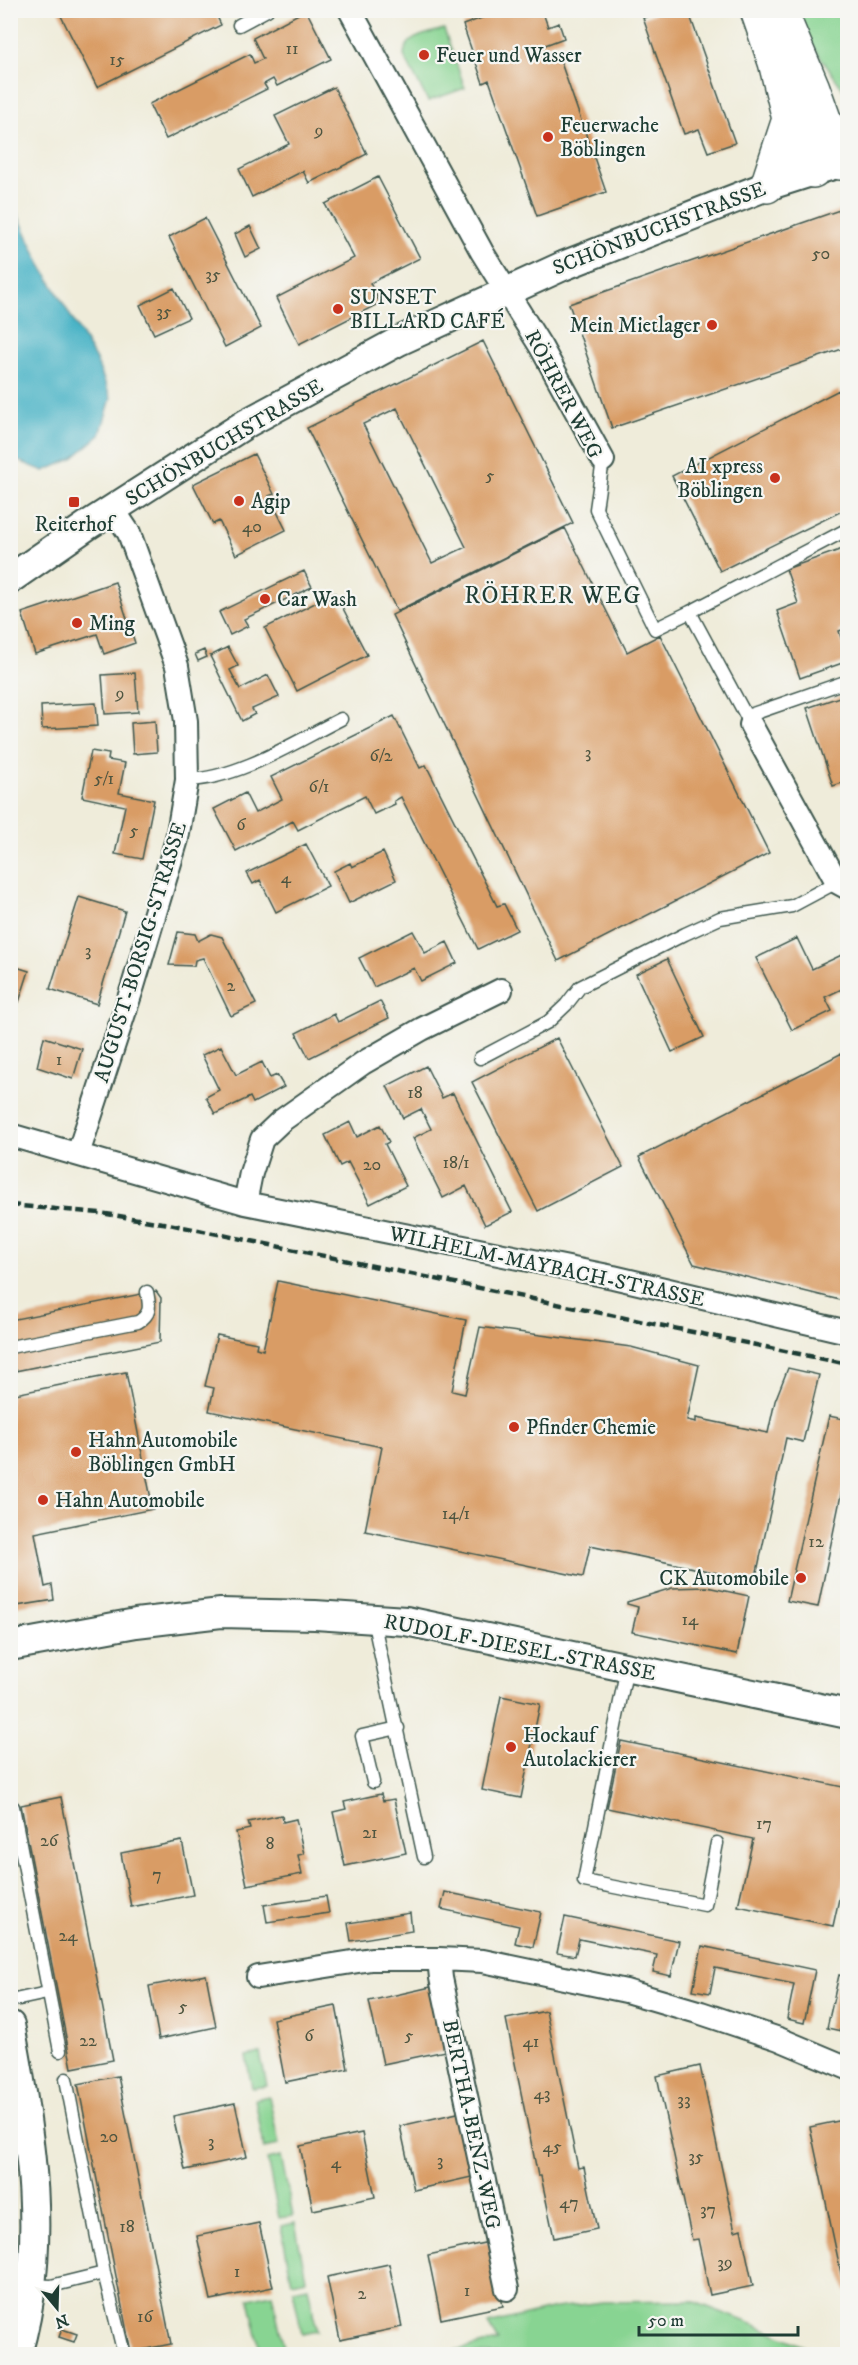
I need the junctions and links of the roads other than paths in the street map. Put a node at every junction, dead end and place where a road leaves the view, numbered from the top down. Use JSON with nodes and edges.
{"nodes":[{"id":1,"x":267,"y":10,"type":"edge"},
{"id":2,"x":350,"y":10,"type":"edge"},
{"id":3,"x":757,"y":10,"type":"edge"},
{"id":4,"x":780,"y":10,"type":"edge"},
{"id":5,"x":239,"y":25,"type":"dead end"},
{"id":6,"x":813,"y":88,"type":"junction"},
{"id":7,"x":848,"y":109,"type":"edge"},
{"id":8,"x":789,"y":119,"type":"junction"},
{"id":9,"x":834,"y":165,"type":"edge"},
{"id":10,"x":767,"y":186,"type":"junction"},
{"id":11,"x":507,"y":291,"type":"junction"},
{"id":12,"x":603,"y":460,"type":"joint"},
{"id":13,"x":113,"y":509,"type":"junction"},
{"id":14,"x":848,"y":529,"type":"edge"},
{"id":15,"x":10,"y":579,"type":"edge"},
{"id":16,"x":690,"y":612,"type":"junction"},
{"id":17,"x":848,"y":681,"type":"edge"},
{"id":18,"x":341,"y":719,"type":"dead end"},
{"id":19,"x":749,"y":720,"type":"junction"},
{"id":20,"x":187,"y":780,"type":"junction"},
{"id":21,"x":842,"y":885,"type":"edge"},
{"id":22,"x":501,"y":990,"type":"dead end"},
{"id":23,"x":480,"y":1058,"type":"dead end"},
{"id":24,"x":10,"y":1135,"type":"edge"},
{"id":25,"x":78,"y":1154,"type":"junction"},
{"id":26,"x":245,"y":1203,"type":"junction"},
{"id":27,"x":147,"y":1293,"type":"dead end"},
{"id":28,"x":848,"y":1332,"type":"edge"},
{"id":29,"x":10,"y":1347,"type":"edge"},
{"id":30,"x":373,"y":1619,"type":"junction"},
{"id":31,"x":10,"y":1646,"type":"edge"},
{"id":32,"x":627,"y":1667,"type":"junction"},
{"id":33,"x":848,"y":1714,"type":"edge"},
{"id":34,"x":398,"y":1728,"type":"junction"},
{"id":35,"x":373,"y":1782,"type":"dead end"},
{"id":36,"x":13,"y":1807,"type":"dead end"},
{"id":37,"x":717,"y":1843,"type":"dead end"},
{"id":38,"x":424,"y":1857,"type":"dead end"},
{"id":39,"x":439,"y":1959,"type":"junction"},
{"id":40,"x":258,"y":1977,"type":"dead end"},
{"id":41,"x":47,"y":1993,"type":"junction"},
{"id":42,"x":10,"y":2001,"type":"edge"},
{"id":43,"x":10,"y":2025,"type":"edge"},
{"id":44,"x":60,"y":2051,"type":"dead end"},
{"id":45,"x":848,"y":2068,"type":"edge"},
{"id":46,"x":66,"y":2079,"type":"dead end"},
{"id":47,"x":104,"y":2273,"type":"junction"},
{"id":48,"x":31,"y":2285,"type":"junction"},
{"id":49,"x":507,"y":2289,"type":"dead end"},
{"id":50,"x":17,"y":2355,"type":"edge"},
{"id":51,"x":124,"y":2355,"type":"edge"}],
"edges":[{"from":1,"to":5,"type":"lane"},
{"from":2,"to":11,"type":"street","name":"RÖHRER WEG"},
{"from":3,"to":8,"type":"main road"},
{"from":4,"to":6,"type":"main road"},
{"from":6,"to":7,"type":"main road"},
{"from":6,"to":9,"type":"main road"},
{"from":8,"to":9,"type":"main road"},
{"from":8,"to":10,"type":"main road"},
{"from":9,"to":10,"type":"street","name":"SCHÖNBUCHSTRASSE"},
{"from":10,"to":11,"type":"street","name":"SCHÖNBUCHSTRASSE"},
{"from":11,"to":12,"type":"street","name":"RÖHRER WEG"},
{"from":11,"to":13,"type":"street","name":"SCHÖNBUCHSTRASSE"},
{"from":12,"to":16,"type":"lane","name":"RÖHRER WEG"},
{"from":13,"to":15,"type":"street","name":"SCHÖNBUCHSTRASSE"},
{"from":13,"to":20,"type":"street","name":"AUGUST-BORSIG-STRASSE"},
{"from":14,"to":16,"type":"lane"},
{"from":16,"to":19,"type":"lane"},
{"from":17,"to":19,"type":"lane"},
{"from":18,"to":20,"type":"lane"},
{"from":19,"to":21,"type":"street"},
{"from":20,"to":25,"type":"street","name":"AUGUST-BORSIG-STRASSE"},
{"from":21,"to":23,"type":"lane"},
{"from":22,"to":26,"type":"street"},
{"from":24,"to":25,"type":"street","name":"WILHELM-MAYBACH-STRASSE"},
{"from":25,"to":26,"type":"street","name":"WILHELM-MAYBACH-STRASSE"},
{"from":26,"to":28,"type":"street","name":"WILHELM-MAYBACH-STRASSE"},
{"from":27,"to":29,"type":"lane"},
{"from":30,"to":31,"type":"street","name":"RUDOLF-DIESEL-STRASSE"},
{"from":30,"to":32,"type":"street","name":"RUDOLF-DIESEL-STRASSE"},
{"from":30,"to":34,"type":"lane"},
{"from":32,"to":33,"type":"street","name":"RUDOLF-DIESEL-STRASSE"},
{"from":32,"to":37,"type":"lane"},
{"from":34,"to":35,"type":"lane"},
{"from":34,"to":38,"type":"lane"},
{"from":36,"to":41,"type":"lane"},
{"from":39,"to":40,"type":"street"},
{"from":39,"to":45,"type":"street"},
{"from":39,"to":49,"type":"street","name":"BERTHA-BENZ-WEG"},
{"from":41,"to":42,"type":"lane"},
{"from":41,"to":44,"type":"lane"},
{"from":43,"to":48,"type":"street"},
{"from":46,"to":47,"type":"lane"},
{"from":47,"to":48,"type":"lane"},
{"from":47,"to":51,"type":"lane"},
{"from":48,"to":50,"type":"street"}]}
